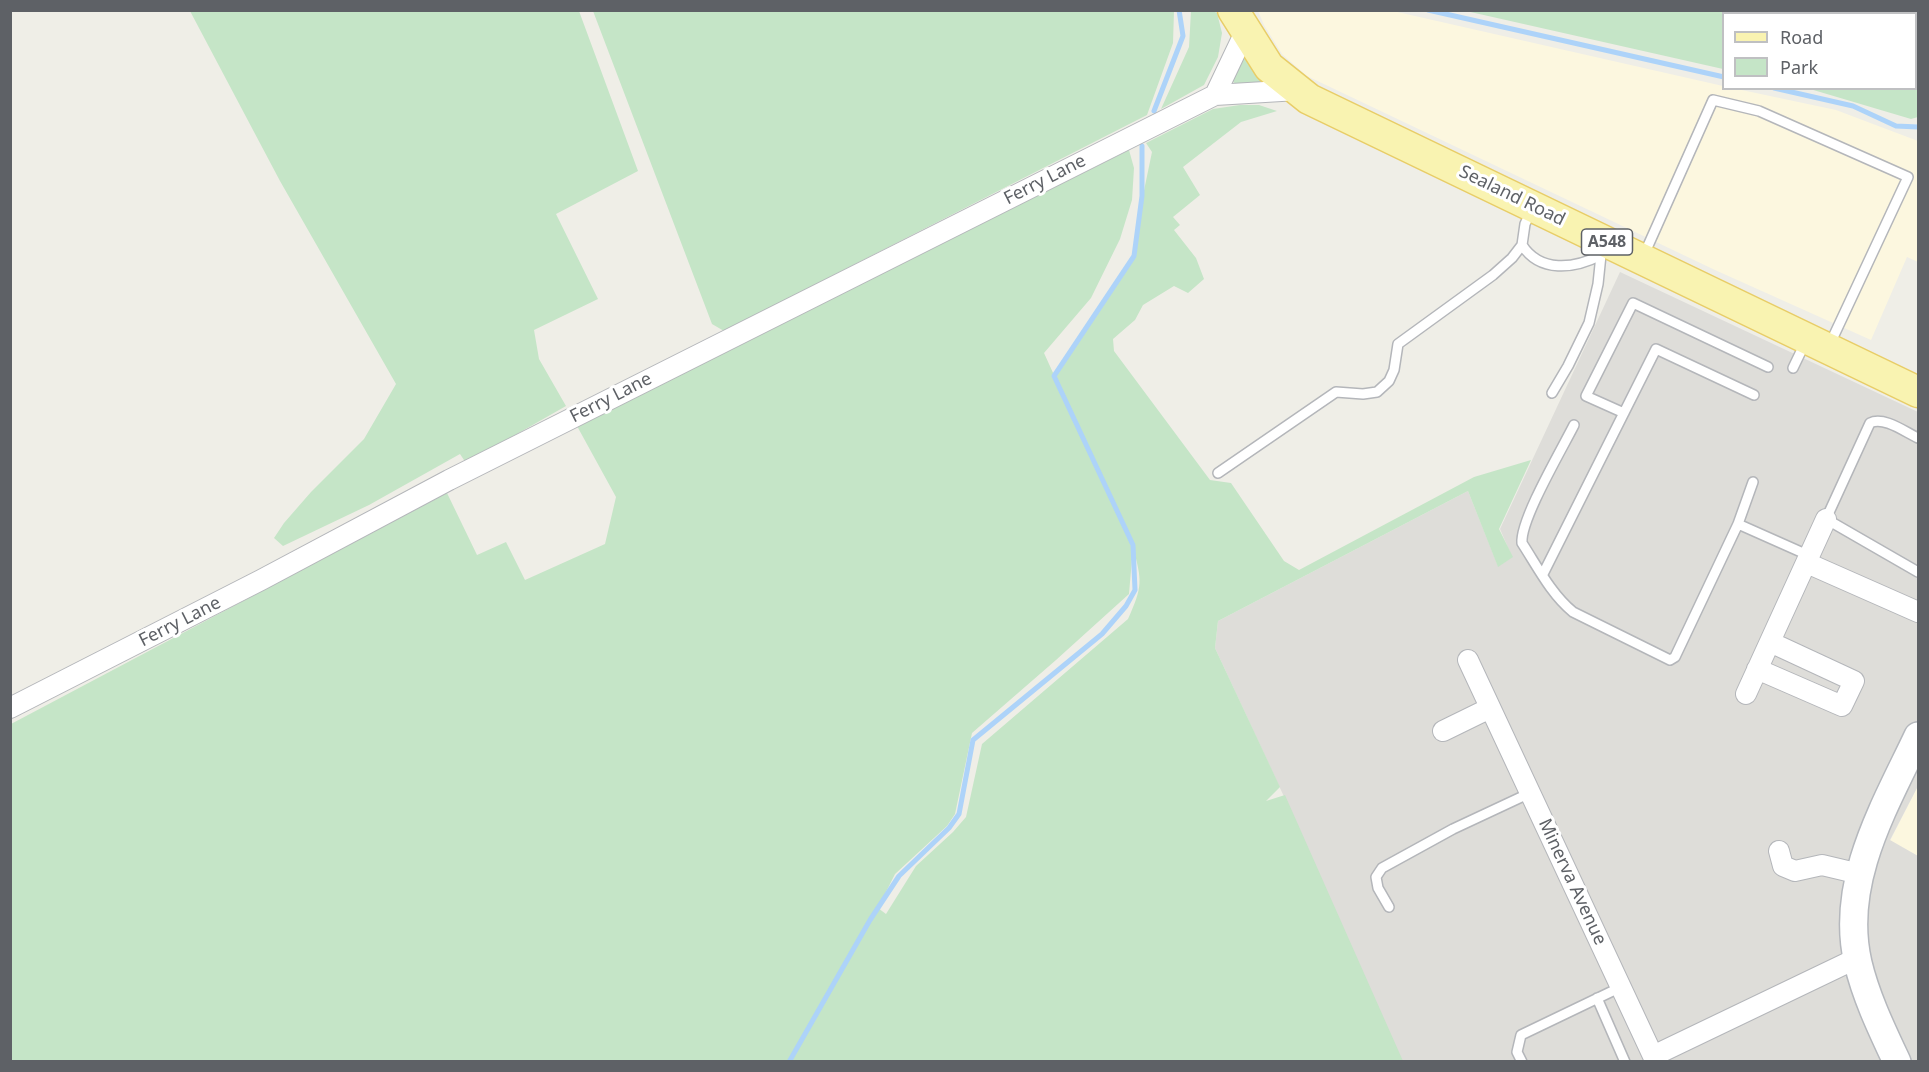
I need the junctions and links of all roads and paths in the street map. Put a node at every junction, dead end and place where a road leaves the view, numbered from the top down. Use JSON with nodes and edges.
{"nodes":[{"id":1,"x":1239,"y":21,"type":"edge"},
{"id":2,"x":1298,"y":90,"type":"junction"},
{"id":3,"x":1215,"y":96,"type":"junction"},
{"id":4,"x":1533,"y":206,"type":"junction"},
{"id":5,"x":1522,"y":245,"type":"junction"},
{"id":6,"x":1604,"y":249,"type":"junction"},
{"id":7,"x":1642,"y":259,"type":"junction"},
{"id":8,"x":1817,"y":344,"type":"junction"},
{"id":9,"x":1768,"y":367,"type":"dead end"},
{"id":10,"x":1793,"y":368,"type":"dead end"},
{"id":11,"x":1918,"y":392,"type":"edge"},
{"id":12,"x":1552,"y":393,"type":"dead end"},
{"id":13,"x":1754,"y":395,"type":"dead end"},
{"id":14,"x":1624,"y":412,"type":"junction"},
{"id":15,"x":1574,"y":425,"type":"dead end"},
{"id":16,"x":1918,"y":438,"type":"edge"},
{"id":17,"x":1218,"y":473,"type":"dead end"},
{"id":18,"x":1753,"y":482,"type":"dead end"},
{"id":19,"x":1826,"y":519,"type":"junction"},
{"id":20,"x":1738,"y":524,"type":"junction"},
{"id":21,"x":1808,"y":560,"type":"junction"},
{"id":22,"x":1918,"y":572,"type":"edge"},
{"id":23,"x":1543,"y":574,"type":"junction"},
{"id":24,"x":1918,"y":612,"type":"edge"},
{"id":25,"x":1770,"y":642,"type":"junction"},
{"id":26,"x":1468,"y":660,"type":"dead end"},
{"id":27,"x":1758,"y":669,"type":"junction"},
{"id":28,"x":1746,"y":694,"type":"dead end"},
{"id":29,"x":10,"y":708,"type":"edge"},
{"id":30,"x":1490,"y":708,"type":"junction"},
{"id":31,"x":1443,"y":731,"type":"dead end"},
{"id":32,"x":1918,"y":736,"type":"edge"},
{"id":33,"x":1530,"y":793,"type":"junction"},
{"id":34,"x":1779,"y":851,"type":"dead end"},
{"id":35,"x":1860,"y":874,"type":"junction"},
{"id":36,"x":1389,"y":907,"type":"dead end"},
{"id":37,"x":1858,"y":961,"type":"junction"},
{"id":38,"x":1621,"y":987,"type":"junction"},
{"id":39,"x":1597,"y":998,"type":"junction"},
{"id":40,"x":1654,"y":1059,"type":"edge"},
{"id":41,"x":1522,"y":1062,"type":"edge"},
{"id":42,"x":1625,"y":1062,"type":"edge"},
{"id":43,"x":1897,"y":1062,"type":"edge"}],
"edges":[{"from":1,"to":2,"type":"main road","name":"Sealand Road","number":"A548"},
{"from":1,"to":3,"type":"street"},
{"from":2,"to":3,"type":"street","name":"Ferry Lane"},
{"from":2,"to":4,"type":"main road","name":"Sealand Road","number":"A548"},
{"from":3,"to":29,"type":"street","name":"Ferry Lane"},
{"from":4,"to":5,"type":"lane"},
{"from":4,"to":6,"type":"main road","name":"Sealand Road","number":"A548"},
{"from":5,"to":6,"type":"lane"},
{"from":5,"to":17,"type":"lane"},
{"from":6,"to":7,"type":"main road","name":"Sealand Road","number":"A548"},
{"from":6,"to":12,"type":"lane"},
{"from":7,"to":8,"type":"main road","name":"Sealand Road","number":"A548"},
{"from":7,"to":8,"type":"lane"},
{"from":8,"to":10,"type":"lane"},
{"from":8,"to":11,"type":"main road","name":"Sealand Road","number":"A548"},
{"from":9,"to":14,"type":"lane"},
{"from":13,"to":14,"type":"lane"},
{"from":14,"to":23,"type":"lane"},
{"from":15,"to":23,"type":"lane"},
{"from":16,"to":19,"type":"lane"},
{"from":18,"to":20,"type":"lane"},
{"from":19,"to":21,"type":"street"},
{"from":19,"to":22,"type":"lane"},
{"from":20,"to":21,"type":"lane"},
{"from":20,"to":23,"type":"lane"},
{"from":21,"to":24,"type":"street"},
{"from":21,"to":25,"type":"street"},
{"from":25,"to":27,"type":"street"},
{"from":25,"to":27,"type":"street"},
{"from":26,"to":30,"type":"street","name":"Minerva Avenue"},
{"from":27,"to":28,"type":"street"},
{"from":30,"to":31,"type":"street"},
{"from":30,"to":33,"type":"street","name":"Minerva Avenue"},
{"from":32,"to":35,"type":"street"},
{"from":33,"to":36,"type":"lane"},
{"from":33,"to":38,"type":"street","name":"Minerva Avenue"},
{"from":34,"to":35,"type":"street"},
{"from":35,"to":37,"type":"street"},
{"from":37,"to":40,"type":"street","name":"Minerva Avenue"},
{"from":37,"to":43,"type":"street"},
{"from":38,"to":39,"type":"lane"},
{"from":38,"to":40,"type":"street","name":"Minerva Avenue"},
{"from":39,"to":41,"type":"lane"},
{"from":39,"to":42,"type":"lane"}]}
